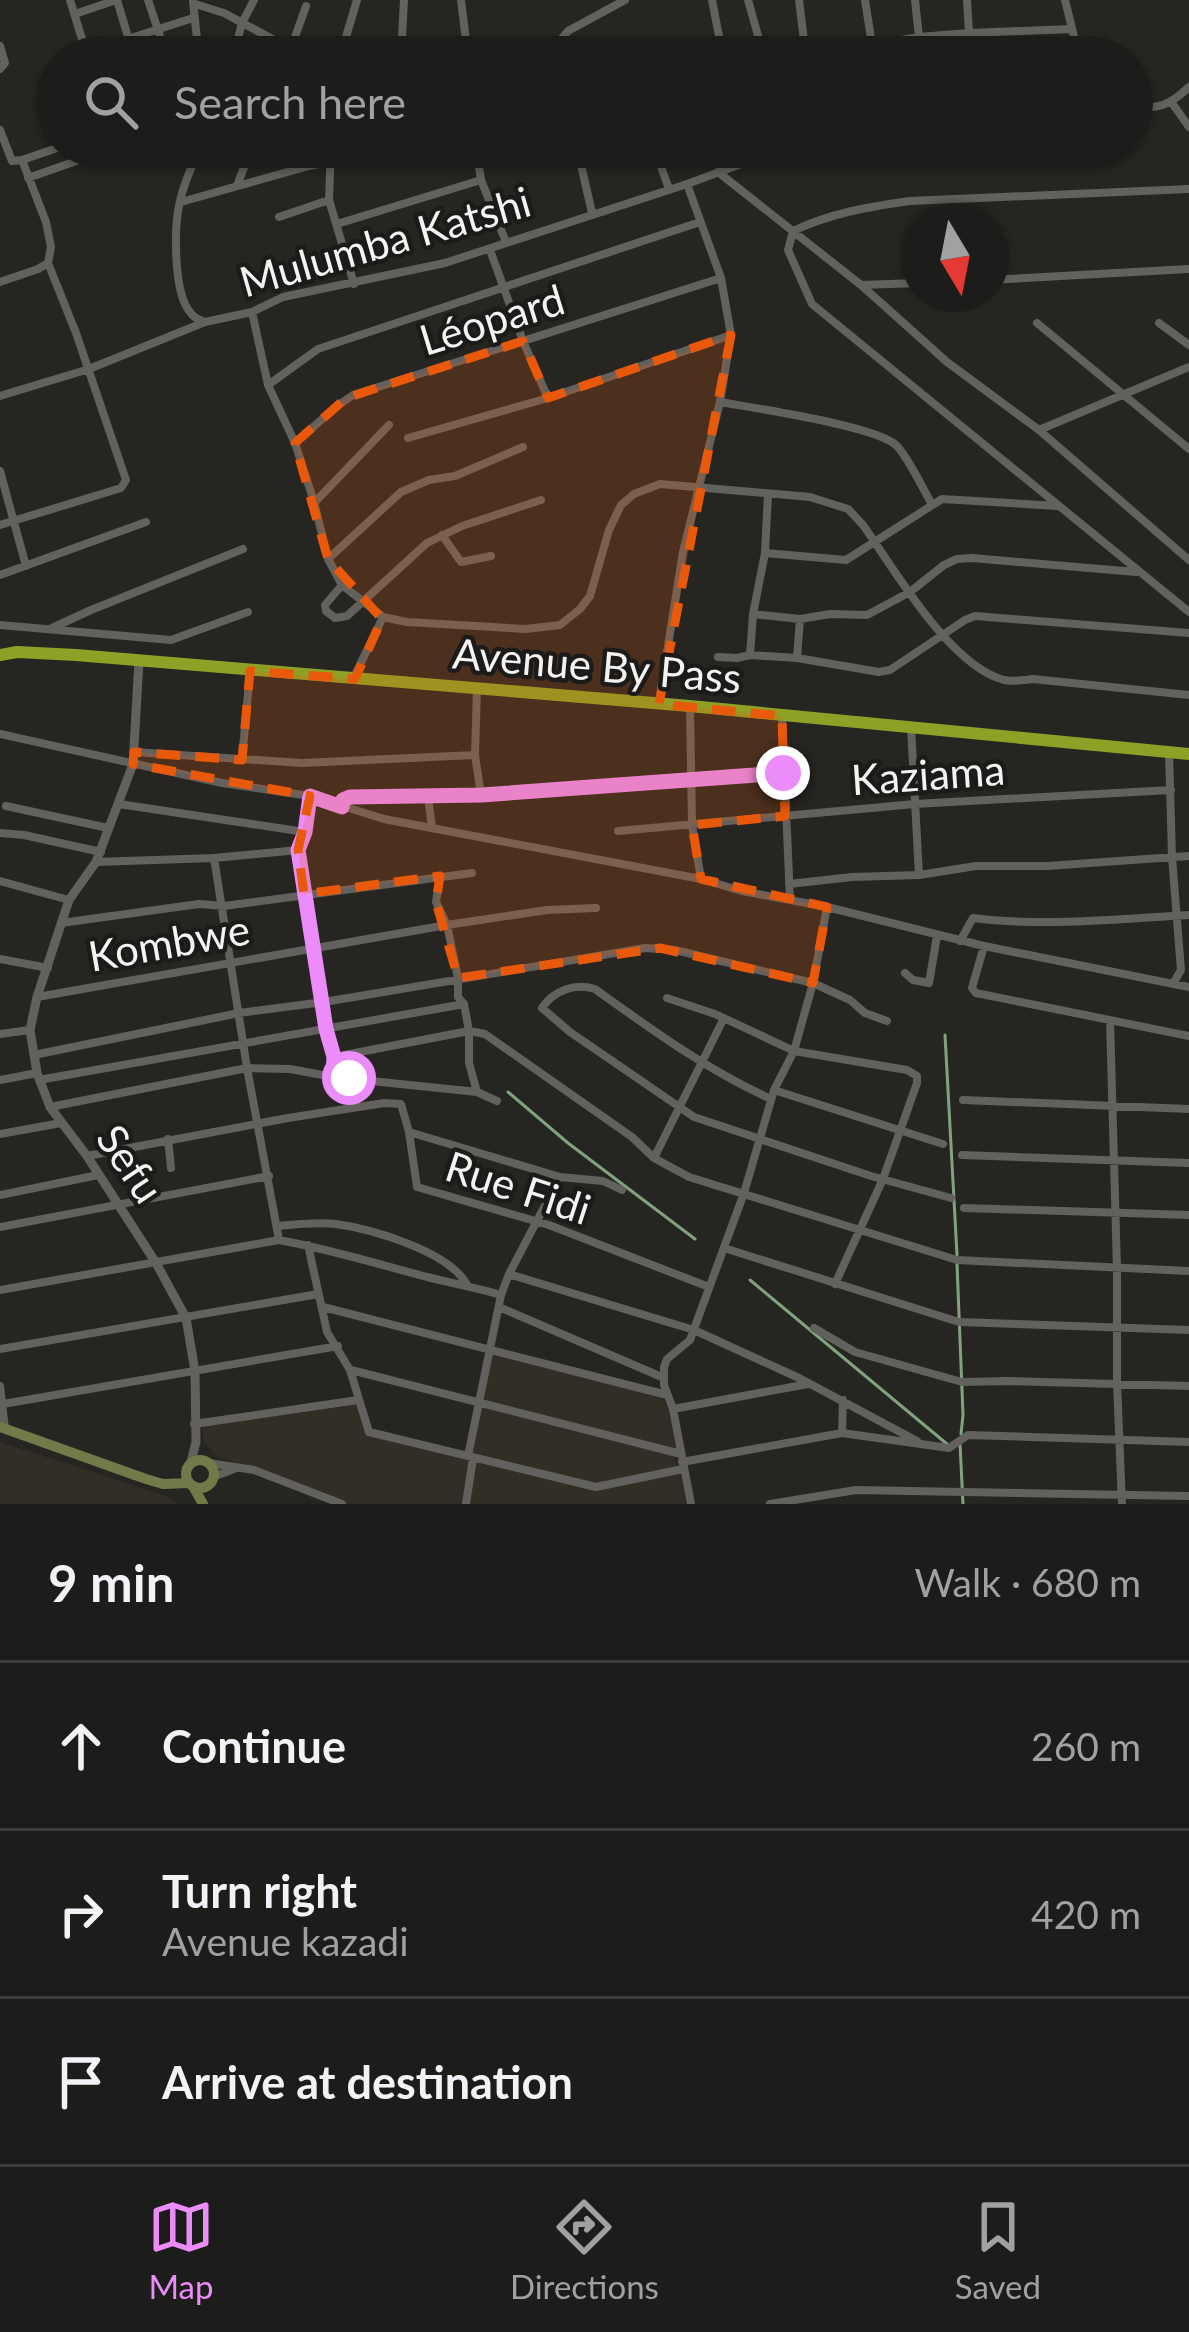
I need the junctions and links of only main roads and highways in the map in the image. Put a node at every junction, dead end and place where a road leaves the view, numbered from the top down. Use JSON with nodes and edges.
{"nodes":[{"id":1,"x":0,"y":652,"type":"edge"},
{"id":2,"x":1189,"y":754,"type":"edge"},
{"id":3,"x":3,"y":1428,"type":"edge"},
{"id":4,"x":206,"y":1504,"type":"edge"}],
"edges":[{"from":1,"to":2,"type":"highway","name":"Avenue By Pass"},
{"from":3,"to":4,"type":"main road"}]}
